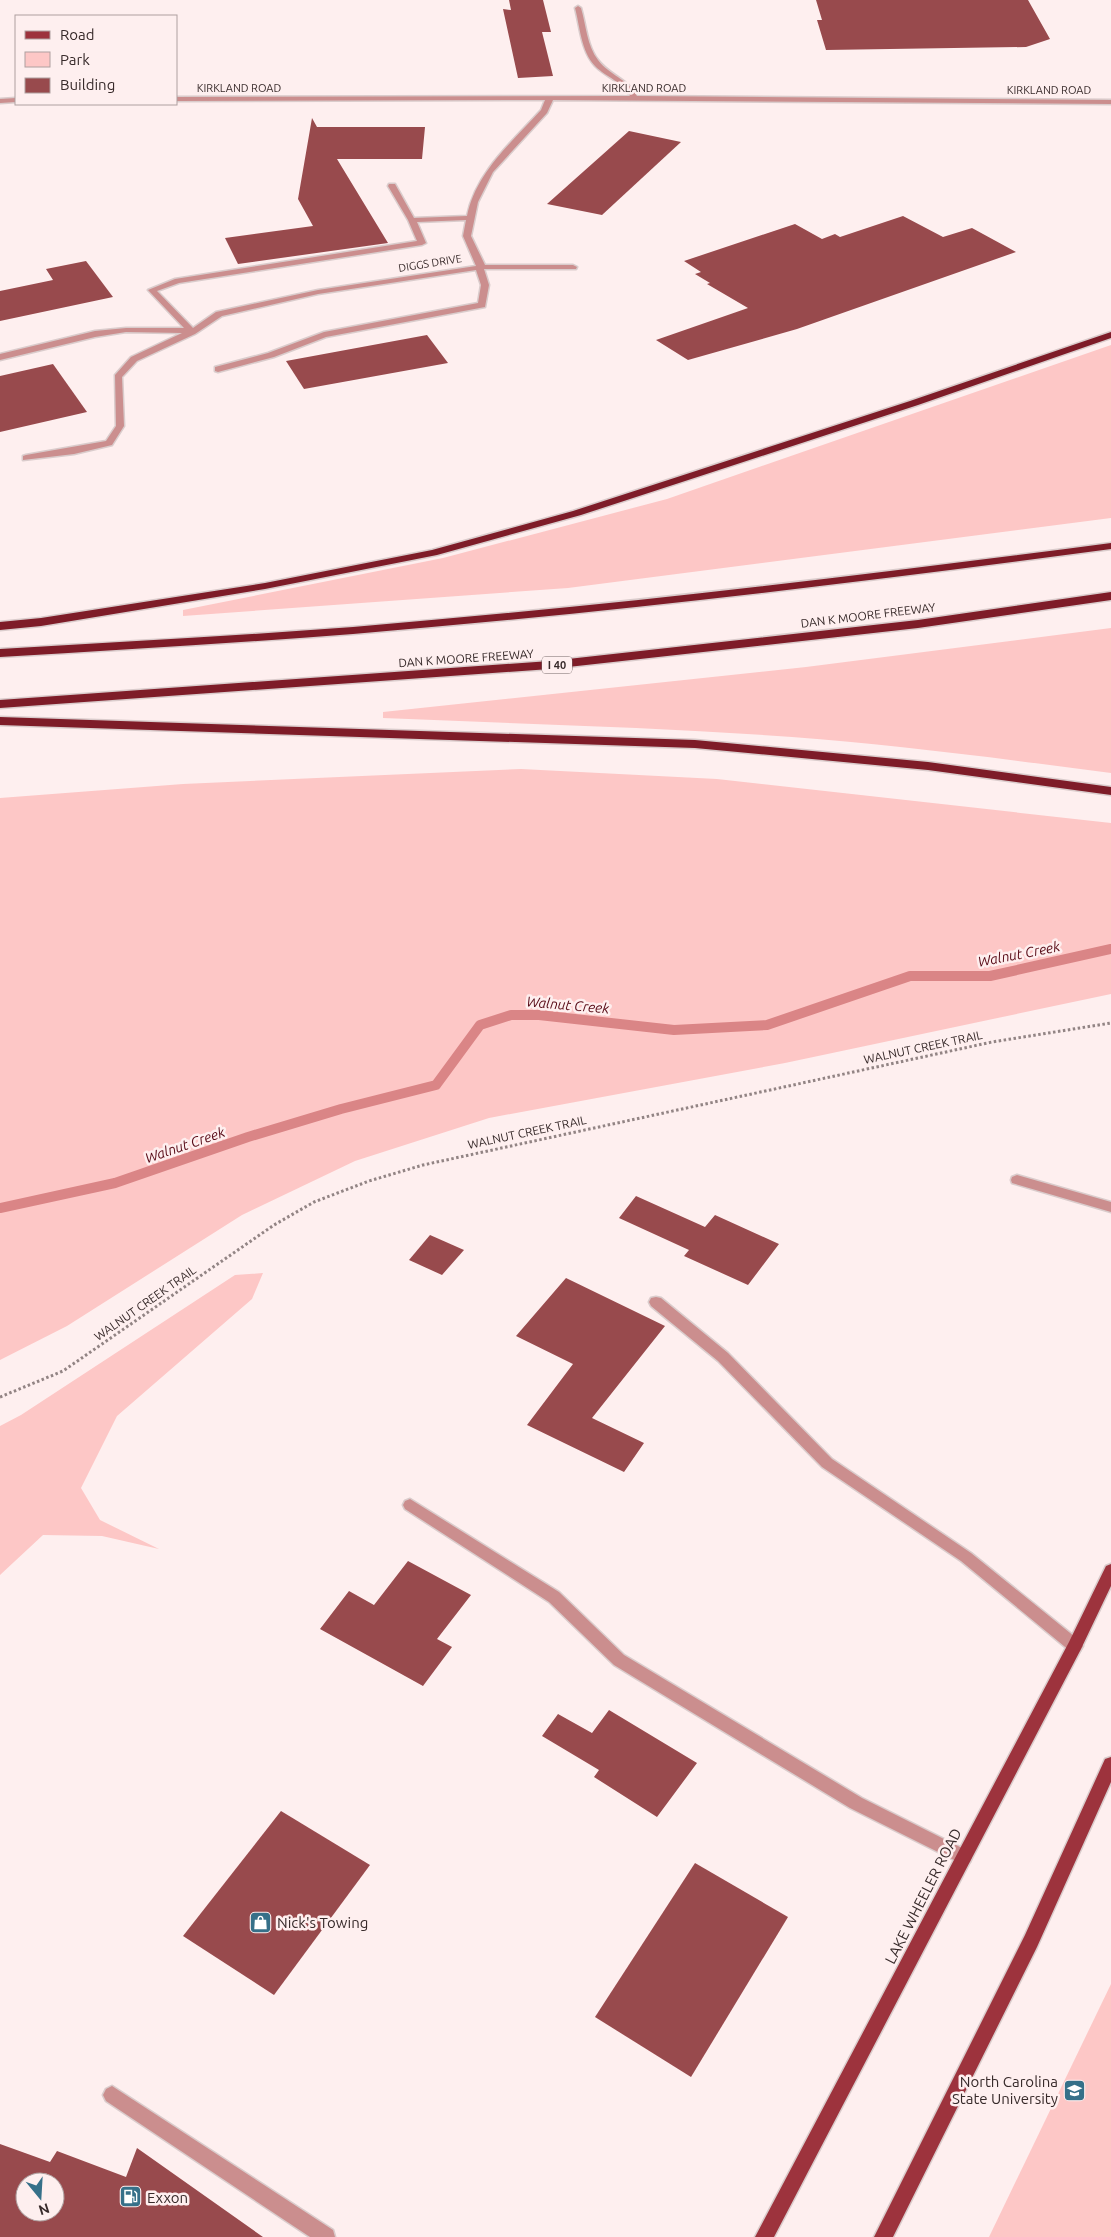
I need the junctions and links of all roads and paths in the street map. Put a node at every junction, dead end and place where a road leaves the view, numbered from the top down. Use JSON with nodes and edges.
{"nodes":[{"id":1,"x":578,"y":8,"type":"dead end"},
{"id":2,"x":550,"y":98,"type":"junction"},
{"id":3,"x":178,"y":99,"type":"edge"},
{"id":4,"x":635,"y":99,"type":"junction"},
{"id":5,"x":0,"y":100,"type":"edge"},
{"id":6,"x":15,"y":100,"type":"edge"},
{"id":7,"x":1111,"y":102,"type":"edge"},
{"id":8,"x":392,"y":186,"type":"dead end"},
{"id":9,"x":471,"y":218,"type":"junction"},
{"id":10,"x":412,"y":220,"type":"junction"},
{"id":11,"x":480,"y":267,"type":"junction"},
{"id":12,"x":572,"y":267,"type":"dead end"},
{"id":13,"x":192,"y":332,"type":"junction"},
{"id":14,"x":1111,"y":335,"type":"edge"},
{"id":15,"x":0,"y":357,"type":"edge"},
{"id":16,"x":218,"y":370,"type":"dead end"},
{"id":17,"x":26,"y":458,"type":"dead end"},
{"id":18,"x":1111,"y":546,"type":"edge"},
{"id":19,"x":1111,"y":596,"type":"edge"},
{"id":20,"x":0,"y":626,"type":"edge"},
{"id":21,"x":0,"y":653,"type":"edge"},
{"id":22,"x":0,"y":704,"type":"edge"},
{"id":23,"x":0,"y":721,"type":"edge"},
{"id":24,"x":1111,"y":791,"type":"edge"},
{"id":25,"x":1111,"y":1023,"type":"edge"},
{"id":26,"x":1017,"y":1180,"type":"dead end"},
{"id":27,"x":1111,"y":1207,"type":"edge"},
{"id":28,"x":656,"y":1302,"type":"dead end"},
{"id":29,"x":0,"y":1398,"type":"edge"},
{"id":30,"x":410,"y":1505,"type":"dead end"},
{"id":31,"x":1111,"y":1570,"type":"edge"},
{"id":32,"x":1075,"y":1646,"type":"junction"},
{"id":33,"x":1111,"y":1764,"type":"edge"},
{"id":34,"x":964,"y":1857,"type":"junction"},
{"id":35,"x":112,"y":2095,"type":"dead end"},
{"id":36,"x":326,"y":2237,"type":"edge"},
{"id":37,"x":764,"y":2237,"type":"edge"},
{"id":38,"x":883,"y":2237,"type":"edge"}],
"edges":[{"from":1,"to":4,"type":"street"},
{"from":2,"to":3,"type":"street","name":"KIRKLAND ROAD"},
{"from":2,"to":4,"type":"street","name":"KIRKLAND ROAD"},
{"from":2,"to":9,"type":"street","name":"DIGGS DRIVE"},
{"from":4,"to":7,"type":"street","name":"KIRKLAND ROAD"},
{"from":5,"to":6,"type":"street"},
{"from":8,"to":10,"type":"street"},
{"from":9,"to":10,"type":"street"},
{"from":9,"to":11,"type":"street","name":"DIGGS DRIVE"},
{"from":10,"to":13,"type":"street"},
{"from":11,"to":12,"type":"street"},
{"from":11,"to":13,"type":"street","name":"DIGGS DRIVE"},
{"from":11,"to":16,"type":"street"},
{"from":13,"to":15,"type":"street"},
{"from":13,"to":17,"type":"street","name":"DIGGS DRIVE"},
{"from":14,"to":20,"type":"highway"},
{"from":18,"to":21,"type":"highway"},
{"from":19,"to":22,"type":"highway","name":"DAN K MOORE FREEWAY","number":"I 40"},
{"from":23,"to":24,"type":"highway"},
{"from":25,"to":29,"type":"path","name":"WALNUT CREEK TRAIL"},
{"from":26,"to":27,"type":"street"},
{"from":28,"to":32,"type":"street"},
{"from":30,"to":34,"type":"street"},
{"from":31,"to":32,"type":"main road","name":"LAKE WHEELER ROAD"},
{"from":32,"to":34,"type":"main road","name":"LAKE WHEELER ROAD"},
{"from":33,"to":38,"type":"main road"},
{"from":34,"to":37,"type":"main road","name":"LAKE WHEELER ROAD"},
{"from":35,"to":36,"type":"street"}]}
